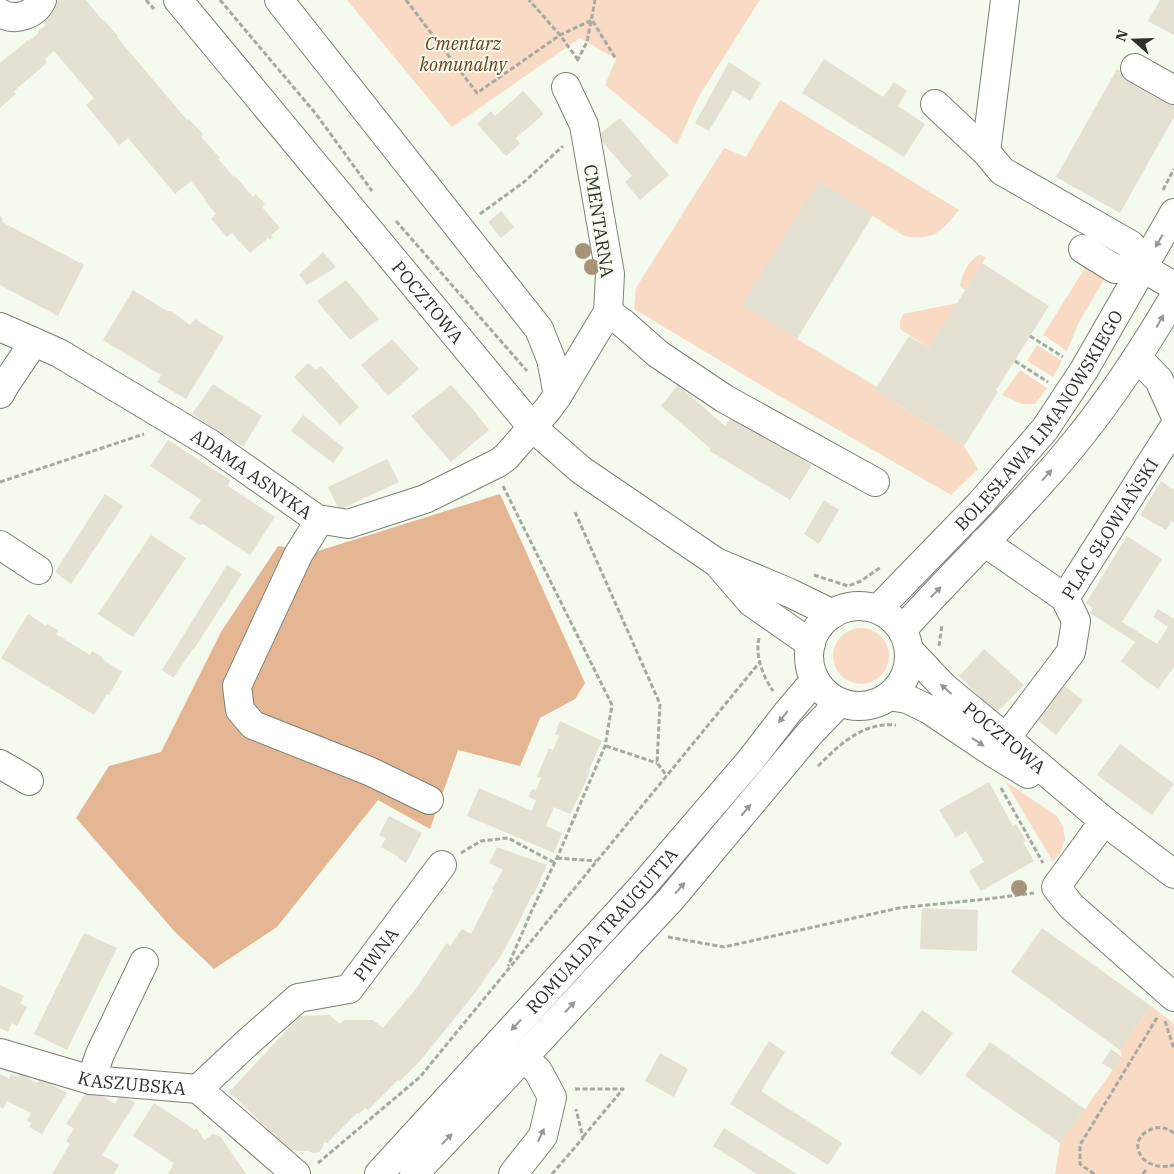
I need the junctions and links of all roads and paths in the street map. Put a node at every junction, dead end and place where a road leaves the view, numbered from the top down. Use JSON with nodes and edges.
{"nodes":[{"id":1,"x":42,"y":0,"type":"edge"},
{"id":2,"x":178,"y":0,"type":"edge"},
{"id":3,"x":220,"y":0,"type":"edge"},
{"id":4,"x":279,"y":0,"type":"edge"},
{"id":5,"x":406,"y":0,"type":"edge"},
{"id":6,"x":529,"y":0,"type":"edge"},
{"id":7,"x":595,"y":0,"type":"edge"},
{"id":8,"x":1005,"y":0,"type":"edge"},
{"id":9,"x":0,"y":13,"type":"edge"},
{"id":10,"x":592,"y":20,"type":"junction"},
{"id":11,"x":560,"y":34,"type":"junction"},
{"id":12,"x":616,"y":60,"type":"dead end"},
{"id":13,"x":1135,"y":68,"type":"dead end"},
{"id":14,"x":566,"y":87,"type":"dead end"},
{"id":15,"x":1174,"y":90,"type":"edge"},
{"id":16,"x":935,"y":104,"type":"dead end"},
{"id":17,"x":565,"y":143,"type":"dead end"},
{"id":18,"x":986,"y":152,"type":"junction"},
{"id":19,"x":1174,"y":169,"type":"edge"},
{"id":20,"x":377,"y":198,"type":"dead end"},
{"id":21,"x":1167,"y":205,"type":"edge"},
{"id":22,"x":480,"y":214,"type":"dead end"},
{"id":23,"x":396,"y":221,"type":"dead end"},
{"id":24,"x":1083,"y":249,"type":"dead end"},
{"id":25,"x":1143,"y":268,"type":"junction"},
{"id":26,"x":1174,"y":286,"type":"edge"},
{"id":27,"x":1174,"y":297,"type":"edge"},
{"id":28,"x":608,"y":312,"type":"junction"},
{"id":29,"x":0,"y":327,"type":"edge"},
{"id":30,"x":1030,"y":336,"type":"dead end"},
{"id":31,"x":34,"y":342,"type":"junction"},
{"id":32,"x":1053,"y":350,"type":"dead end"},
{"id":33,"x":1138,"y":357,"type":"junction"},
{"id":34,"x":1015,"y":361,"type":"dead end"},
{"id":35,"x":1038,"y":376,"type":"dead end"},
{"id":36,"x":529,"y":379,"type":"dead end"},
{"id":37,"x":0,"y":394,"type":"edge"},
{"id":38,"x":558,"y":395,"type":"junction"},
{"id":39,"x":1174,"y":413,"type":"edge"},
{"id":40,"x":532,"y":427,"type":"junction"},
{"id":41,"x":1174,"y":427,"type":"edge"},
{"id":42,"x":152,"y":432,"type":"dead end"},
{"id":43,"x":501,"y":481,"type":"dead end"},
{"id":44,"x":0,"y":482,"type":"edge"},
{"id":45,"x":875,"y":482,"type":"dead end"},
{"id":46,"x":575,"y":512,"type":"dead end"},
{"id":47,"x":318,"y":519,"type":"junction"},
{"id":48,"x":984,"y":542,"type":"junction"},
{"id":49,"x":0,"y":545,"type":"edge"},
{"id":50,"x":716,"y":562,"type":"junction"},
{"id":51,"x":883,"y":566,"type":"dead end"},
{"id":52,"x":38,"y":570,"type":"dead end"},
{"id":53,"x":790,"y":593,"type":"junction"},
{"id":54,"x":1065,"y":598,"type":"junction"},
{"id":55,"x":878,"y":609,"type":"junction"},
{"id":56,"x":833,"y":614,"type":"junction"},
{"id":57,"x":946,"y":618,"type":"dead end"},
{"id":58,"x":906,"y":639,"type":"junction"},
{"id":59,"x":811,"y":644,"type":"junction"},
{"id":60,"x":938,"y":647,"type":"dead end"},
{"id":61,"x":760,"y":662,"type":"dead end"},
{"id":62,"x":815,"y":680,"type":"junction"},
{"id":63,"x":889,"y":696,"type":"junction"},
{"id":64,"x":838,"y":703,"type":"junction"},
{"id":65,"x":899,"y":725,"type":"dead end"},
{"id":66,"x":1006,"y":738,"type":"junction"},
{"id":67,"x":605,"y":746,"type":"junction"},
{"id":68,"x":832,"y":752,"type":"dead end"},
{"id":69,"x":657,"y":763,"type":"junction"},
{"id":70,"x":0,"y":764,"type":"edge"},
{"id":71,"x":667,"y":776,"type":"junction"},
{"id":72,"x":29,"y":781,"type":"dead end"},
{"id":73,"x":998,"y":782,"type":"dead end"},
{"id":74,"x":428,"y":800,"type":"dead end"},
{"id":75,"x":1104,"y":821,"type":"junction"},
{"id":76,"x":558,"y":858,"type":"junction"},
{"id":77,"x":597,"y":861,"type":"junction"},
{"id":78,"x":555,"y":863,"type":"junction"},
{"id":79,"x":442,"y":865,"type":"joint"},
{"id":80,"x":1174,"y":874,"type":"edge"},
{"id":81,"x":1047,"y":889,"type":"junction"},
{"id":82,"x":665,"y":936,"type":"dead end"},
{"id":83,"x":144,"y":962,"type":"dead end"},
{"id":84,"x":506,"y":971,"type":"junction"},
{"id":85,"x":1166,"y":998,"type":"edge"},
{"id":86,"x":0,"y":1053,"type":"edge"},
{"id":87,"x":523,"y":1057,"type":"junction"},
{"id":88,"x":91,"y":1080,"type":"junction"},
{"id":89,"x":198,"y":1089,"type":"junction"},
{"id":90,"x":572,"y":1089,"type":"dead end"},
{"id":91,"x":1174,"y":1132,"type":"edge"},
{"id":92,"x":583,"y":1138,"type":"dead end"},
{"id":93,"x":1174,"y":1166,"type":"edge"},
{"id":94,"x":1148,"y":1168,"type":"junction"},
{"id":95,"x":1154,"y":1170,"type":"dead end"},
{"id":96,"x":304,"y":1171,"type":"edge"},
{"id":97,"x":1162,"y":1171,"type":"dead end"},
{"id":98,"x":379,"y":1174,"type":"edge"},
{"id":99,"x":414,"y":1174,"type":"edge"},
{"id":100,"x":513,"y":1174,"type":"edge"},
{"id":101,"x":1094,"y":1174,"type":"edge"},
{"id":102,"x":1143,"y":1174,"type":"edge"}],
"edges":[{"from":1,"to":9,"type":"main road"},
{"from":2,"to":40,"type":"main road","name":"POCZTOWA"},
{"from":3,"to":20,"type":"path"},
{"from":4,"to":38,"type":"main road"},
{"from":5,"to":11,"type":"path"},
{"from":6,"to":11,"type":"path"},
{"from":7,"to":10,"type":"path"},
{"from":8,"to":18,"type":"main road"},
{"from":10,"to":11,"type":"path"},
{"from":10,"to":11,"type":"path"},
{"from":10,"to":12,"type":"path"},
{"from":13,"to":15,"type":"main road"},
{"from":14,"to":28,"type":"main road","name":"CMENTARNA"},
{"from":16,"to":18,"type":"main road"},
{"from":17,"to":22,"type":"path"},
{"from":18,"to":25,"type":"main road"},
{"from":19,"to":21,"type":"path"},
{"from":21,"to":25,"type":"main road","name":"BOLESŁAWA LIMANOWSKIEGO","one_way":true},
{"from":23,"to":36,"type":"path"},
{"from":24,"to":25,"type":"main road"},
{"from":25,"to":26,"type":"main road"},
{"from":25,"to":55,"type":"main road","name":"BOLESŁAWA LIMANOWSKIEGO"},
{"from":33,"to":27,"type":"main road","name":"BOLESŁAWA LIMANOWSKIEGO","one_way":true},
{"from":28,"to":38,"type":"main road","name":"CMENTARNA"},
{"from":28,"to":45,"type":"main road"},
{"from":29,"to":31,"type":"main road","name":"ADAMA ASNYKA"},
{"from":30,"to":32,"type":"path"},
{"from":31,"to":37,"type":"main road"},
{"from":31,"to":47,"type":"main road","name":"ADAMA ASNYKA"},
{"from":33,"to":39,"type":"main road"},
{"from":48,"to":33,"type":"main road","name":"BOLESŁAWA LIMANOWSKIEGO","one_way":true},
{"from":34,"to":35,"type":"path"},
{"from":38,"to":40,"type":"main road","name":"CMENTARNA"},
{"from":40,"to":47,"type":"main road","name":"ADAMA ASNYKA"},
{"from":40,"to":50,"type":"main road","name":"POCZTOWA"},
{"from":41,"to":54,"type":"main road","name":"PLAC SŁOWIAŃSKI"},
{"from":42,"to":44,"type":"path"},
{"from":43,"to":67,"type":"path"},
{"from":46,"to":69,"type":"path"},
{"from":47,"to":74,"type":"main road"},
{"from":48,"to":54,"type":"main road","name":"PLAC SŁOWIAŃSKI"},
{"from":58,"to":48,"type":"main road","name":"BOLESŁAWA LIMANOWSKIEGO","one_way":true},
{"from":49,"to":52,"type":"main road"},
{"from":50,"to":53,"type":"main road","name":"POCZTOWA"},
{"from":50,"to":59,"type":"main road","name":"POCZTOWA"},
{"from":51,"to":53,"type":"path"},
{"from":53,"to":56,"type":"main road","name":"POCZTOWA"},
{"from":54,"to":66,"type":"main road"},
{"from":55,"to":56,"type":"main road"},
{"from":55,"to":58,"type":"main road"},
{"from":56,"to":59,"type":"main road"},
{"from":57,"to":60,"type":"path"},
{"from":58,"to":63,"type":"main road"},
{"from":66,"to":58,"type":"main road","name":"POCZTOWA","one_way":true},
{"from":59,"to":62,"type":"main road"},
{"from":61,"to":71,"type":"path"},
{"from":62,"to":64,"type":"main road"},
{"from":62,"to":98,"type":"main road","name":"ROMUALDA TRAUGUTTA","one_way":true},
{"from":63,"to":64,"type":"main road"},
{"from":63,"to":75,"type":"main road","name":"POCZTOWA","one_way":true},
{"from":87,"to":64,"type":"main road","name":"ROMUALDA TRAUGUTTA","one_way":true},
{"from":65,"to":68,"type":"path"},
{"from":66,"to":75,"type":"main road","name":"POCZTOWA"},
{"from":67,"to":69,"type":"path"},
{"from":67,"to":76,"type":"path"},
{"from":69,"to":71,"type":"path"},
{"from":70,"to":72,"type":"main road"},
{"from":71,"to":77,"type":"path"},
{"from":73,"to":81,"type":"path"},
{"from":75,"to":80,"type":"main road","name":"POCZTOWA"},
{"from":75,"to":81,"type":"main road"},
{"from":76,"to":77,"type":"path"},
{"from":76,"to":78,"type":"path"},
{"from":77,"to":84,"type":"path"},
{"from":78,"to":79,"type":"path"},
{"from":78,"to":84,"type":"path"},
{"from":79,"to":89,"type":"main road","name":"PIWNA"},
{"from":81,"to":82,"type":"path"},
{"from":81,"to":85,"type":"main road"},
{"from":83,"to":88,"type":"main road"},
{"from":84,"to":96,"type":"path"},
{"from":85,"to":101,"type":"path"},
{"from":86,"to":88,"type":"main road","name":"KASZUBSKA"},
{"from":99,"to":87,"type":"main road","name":"ROMUALDA TRAUGUTTA","one_way":true},
{"from":100,"to":87,"type":"main road","one_way":true},
{"from":88,"to":89,"type":"main road","name":"KASZUBSKA"},
{"from":89,"to":96,"type":"main road","name":"KASZUBSKA"},
{"from":90,"to":92,"type":"path"},
{"from":91,"to":94,"type":"path"},
{"from":93,"to":97,"type":"path"},
{"from":94,"to":95,"type":"path"},
{"from":94,"to":102,"type":"path"}]}
